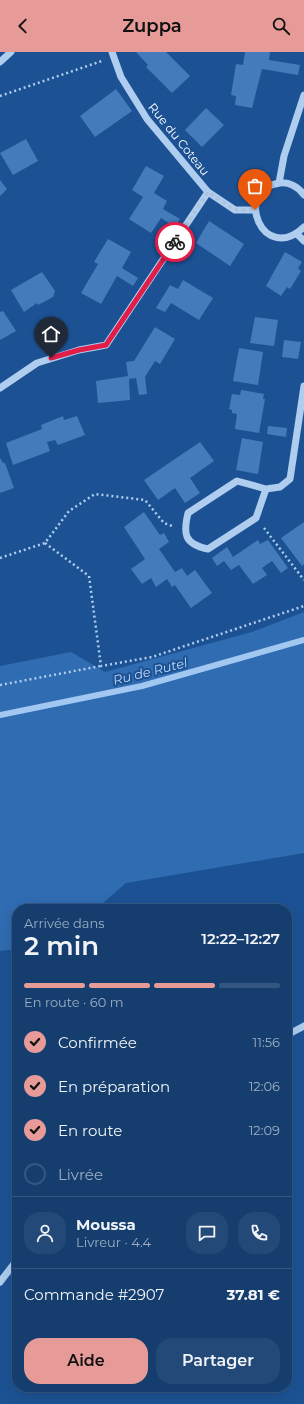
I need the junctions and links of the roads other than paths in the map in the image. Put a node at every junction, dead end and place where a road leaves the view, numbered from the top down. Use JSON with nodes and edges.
{"nodes":[{"id":1,"x":11,"y":52,"type":"edge"},
{"id":2,"x":113,"y":55,"type":"edge"},
{"id":3,"x":0,"y":62,"type":"edge"},
{"id":4,"x":304,"y":95,"type":"edge"},
{"id":5,"x":280,"y":183,"type":"junction"},
{"id":6,"x":208,"y":192,"type":"junction"},
{"id":7,"x":304,"y":195,"type":"edge"},
{"id":8,"x":255,"y":210,"type":"junction"},
{"id":9,"x":304,"y":227,"type":"edge"},
{"id":10,"x":297,"y":234,"type":"junction"},
{"id":11,"x":304,"y":241,"type":"edge"},
{"id":12,"x":304,"y":386,"type":"edge"},
{"id":13,"x":0,"y":388,"type":"edge"},
{"id":14,"x":266,"y":489,"type":"junction"},
{"id":15,"x":304,"y":1026,"type":"edge"},
{"id":16,"x":292,"y":1032,"type":"edge"},
{"id":17,"x":12,"y":1266,"type":"edge"},
{"id":18,"x":0,"y":1282,"type":"edge"}],
"edges":[{"from":1,"to":3,"type":"street"},
{"from":2,"to":6,"type":"street","name":"Rue du Coteau"},
{"from":4,"to":5,"type":"street"},
{"from":5,"to":7,"type":"street"},
{"from":5,"to":8,"type":"street"},
{"from":6,"to":8,"type":"street","name":"Rue du Coteau"},
{"from":6,"to":13,"type":"street"},
{"from":8,"to":10,"type":"street"},
{"from":9,"to":10,"type":"street"},
{"from":10,"to":11,"type":"street"},
{"from":12,"to":14,"type":"street"},
{"from":14,"to":14,"type":"street"},
{"from":15,"to":16,"type":"street"},
{"from":17,"to":18,"type":"street"}]}
